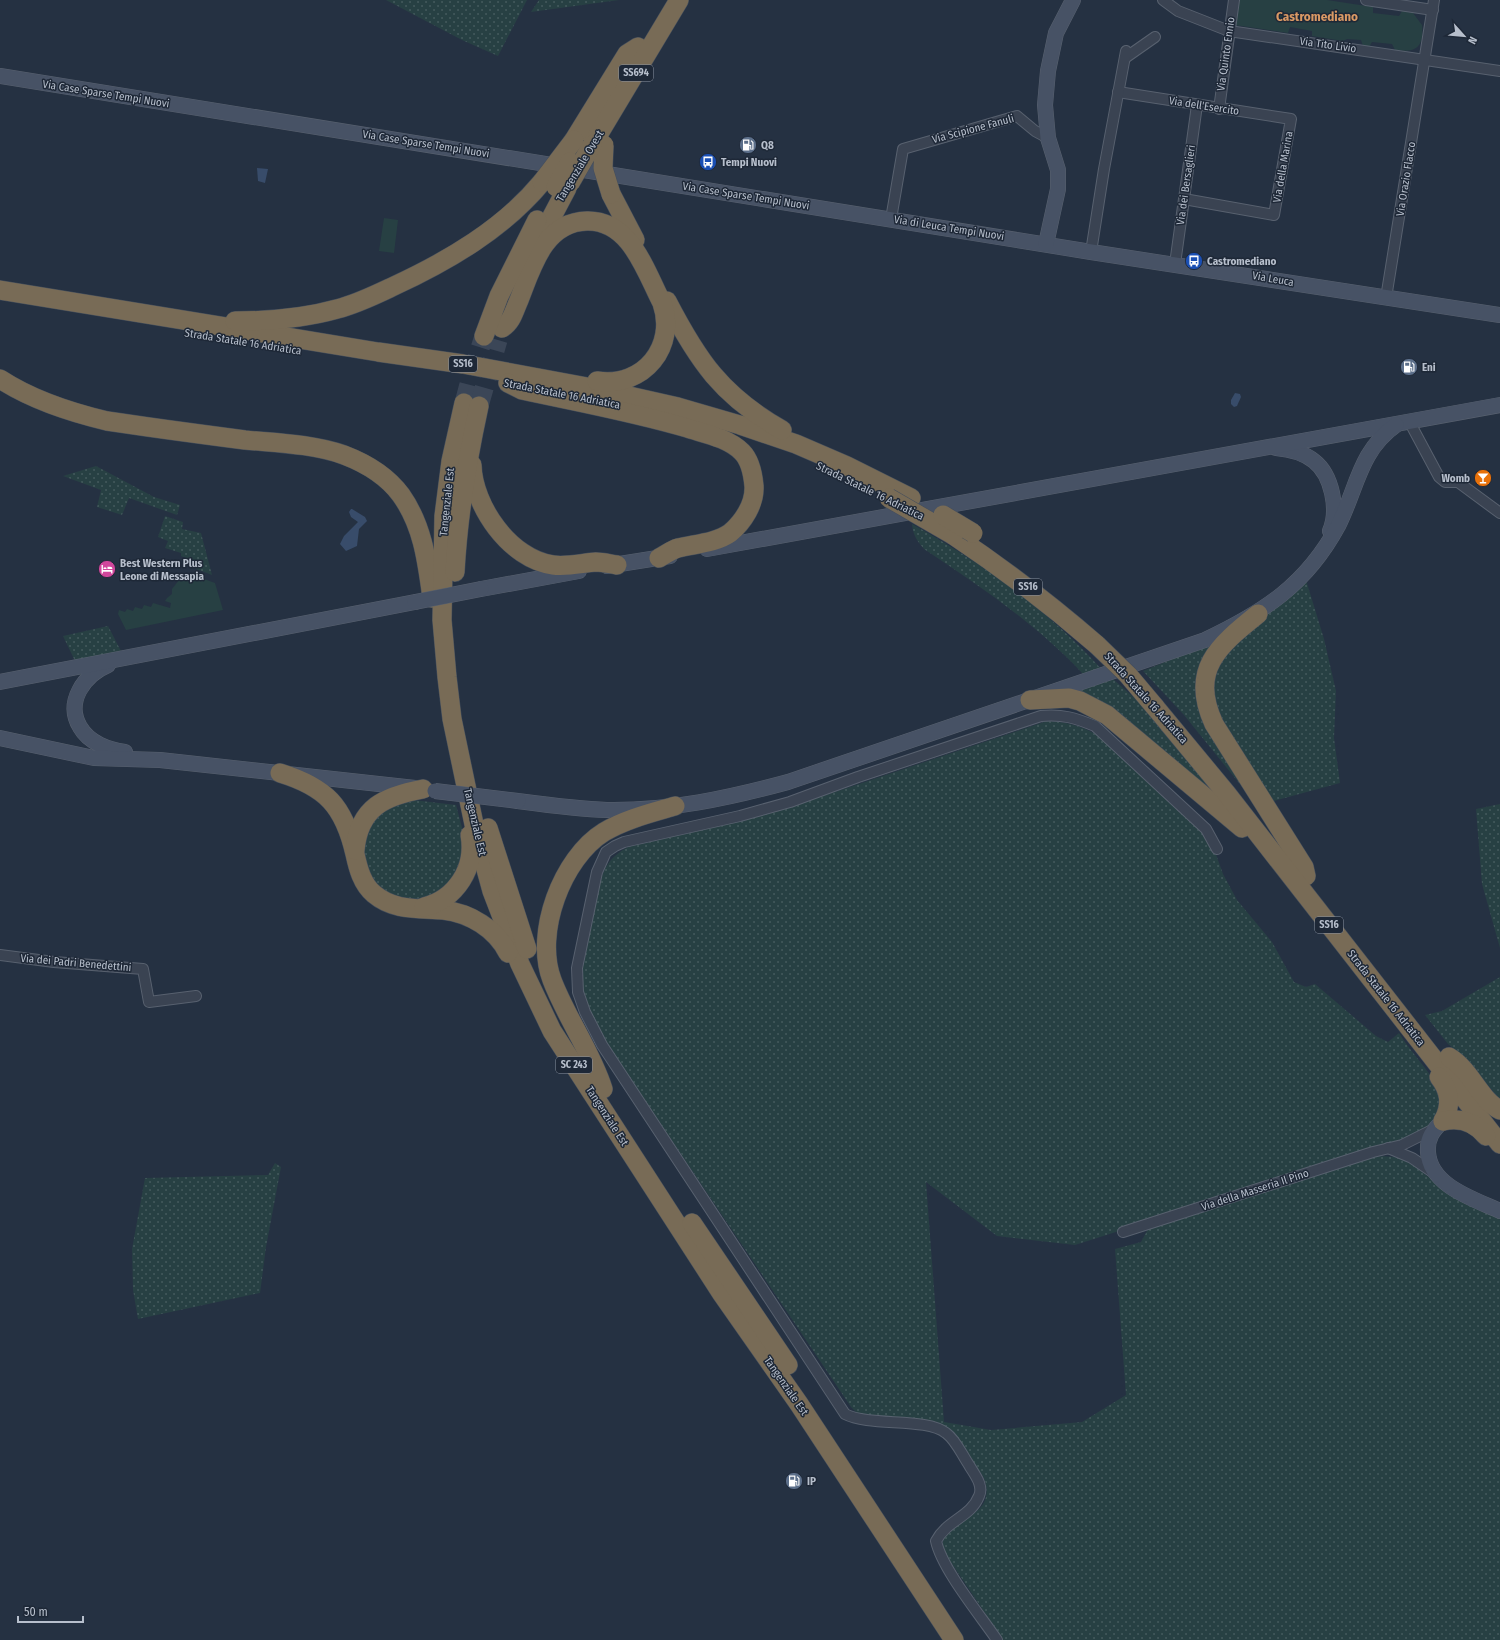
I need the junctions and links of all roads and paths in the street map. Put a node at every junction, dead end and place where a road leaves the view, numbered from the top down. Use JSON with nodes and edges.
{"nodes":[{"id":1,"x":666,"y":0,"type":"edge"},
{"id":2,"x":679,"y":0,"type":"edge"},
{"id":3,"x":1073,"y":0,"type":"edge"},
{"id":4,"x":1163,"y":0,"type":"edge"},
{"id":5,"x":1234,"y":0,"type":"edge"},
{"id":6,"x":1366,"y":0,"type":"edge"},
{"id":7,"x":1433,"y":5,"type":"edge"},
{"id":8,"x":1229,"y":31,"type":"junction"},
{"id":9,"x":1155,"y":37,"type":"dead end"},
{"id":10,"x":1426,"y":59,"type":"junction"},
{"id":11,"x":1500,"y":71,"type":"edge"},
{"id":12,"x":0,"y":76,"type":"edge"},
{"id":13,"x":1118,"y":92,"type":"junction"},
{"id":14,"x":1197,"y":105,"type":"junction"},
{"id":15,"x":1219,"y":109,"type":"junction"},
{"id":16,"x":1291,"y":119,"type":"joint"},
{"id":17,"x":1048,"y":138,"type":"junction"},
{"id":18,"x":588,"y":144,"type":"junction"},
{"id":19,"x":555,"y":186,"type":"junction"},
{"id":20,"x":1184,"y":199,"type":"junction"},
{"id":21,"x":852,"y":213,"type":"joint"},
{"id":22,"x":890,"y":219,"type":"junction"},
{"id":23,"x":1046,"y":244,"type":"junction"},
{"id":24,"x":1091,"y":252,"type":"junction"},
{"id":25,"x":1175,"y":264,"type":"junction"},
{"id":26,"x":2,"y":293,"type":"edge"},
{"id":27,"x":1386,"y":298,"type":"junction"},
{"id":28,"x":100,"y":308,"type":"junction"},
{"id":29,"x":1500,"y":315,"type":"edge"},
{"id":30,"x":463,"y":364,"type":"junction"},
{"id":31,"x":0,"y":378,"type":"edge"},
{"id":32,"x":508,"y":383,"type":"junction"},
{"id":33,"x":472,"y":404,"type":"junction"},
{"id":34,"x":1500,"y":405,"type":"edge"},
{"id":35,"x":1403,"y":423,"type":"junction"},
{"id":36,"x":1267,"y":447,"type":"junction"},
{"id":37,"x":891,"y":493,"type":"junction"},
{"id":38,"x":1500,"y":513,"type":"edge"},
{"id":39,"x":1318,"y":557,"type":"junction"},
{"id":40,"x":659,"y":558,"type":"junction"},
{"id":41,"x":617,"y":564,"type":"junction"},
{"id":42,"x":1258,"y":614,"type":"junction"},
{"id":43,"x":1102,"y":642,"type":"junction"},
{"id":44,"x":133,"y":656,"type":"junction"},
{"id":45,"x":447,"y":677,"type":"junction"},
{"id":46,"x":0,"y":682,"type":"edge"},
{"id":47,"x":1030,"y":700,"type":"junction"},
{"id":48,"x":0,"y":738,"type":"edge"},
{"id":49,"x":458,"y":746,"type":"junction"},
{"id":50,"x":160,"y":760,"type":"junction"},
{"id":51,"x":280,"y":773,"type":"junction"},
{"id":52,"x":429,"y":790,"type":"junction"},
{"id":53,"x":675,"y":806,"type":"junction"},
{"id":54,"x":1217,"y":849,"type":"dead end"},
{"id":55,"x":354,"y":854,"type":"junction"},
{"id":56,"x":1301,"y":880,"type":"junction"},
{"id":57,"x":416,"y":908,"type":"junction"},
{"id":58,"x":0,"y":955,"type":"edge"},
{"id":59,"x":196,"y":996,"type":"dead end"},
{"id":60,"x":1403,"y":1019,"type":"junction"},
{"id":61,"x":552,"y":1031,"type":"junction"},
{"id":62,"x":1449,"y":1058,"type":"junction"},
{"id":63,"x":603,"y":1089,"type":"junction"},
{"id":64,"x":1500,"y":1110,"type":"edge"},
{"id":65,"x":1439,"y":1125,"type":"junction"},
{"id":66,"x":1500,"y":1125,"type":"edge"},
{"id":67,"x":1500,"y":1144,"type":"edge"},
{"id":68,"x":1388,"y":1148,"type":"junction"},
{"id":69,"x":1500,"y":1153,"type":"edge"},
{"id":70,"x":1434,"y":1173,"type":"junction"},
{"id":71,"x":1500,"y":1211,"type":"edge"},
{"id":72,"x":1123,"y":1232,"type":"dead end"},
{"id":73,"x":954,"y":1640,"type":"edge"},
{"id":74,"x":968,"y":1640,"type":"edge"},
{"id":75,"x":997,"y":1640,"type":"edge"}],
"edges":[{"from":1,"to":18,"type":"highway","name":"Tangenziale Ovest","number":"SS694"},
{"from":2,"to":18,"type":"highway","name":"Tangenziale Ovest","number":"SS694"},
{"from":3,"to":17,"type":"main road"},
{"from":4,"to":8,"type":"street","name":"Via Tito Livio"},
{"from":5,"to":8,"type":"street","name":"Via Quinto Ennio"},
{"from":6,"to":7,"type":"street"},
{"from":7,"to":10,"type":"street","name":"Via Orazio Flacco"},
{"from":8,"to":10,"type":"street","name":"Via Tito Livio"},
{"from":8,"to":15,"type":"street","name":"Via Quinto Ennio"},
{"from":9,"to":13,"type":"street"},
{"from":10,"to":11,"type":"street","name":"Via Tito Livio"},
{"from":10,"to":27,"type":"street","name":"Via Orazio Flacco"},
{"from":12,"to":21,"type":"main road","name":"Via Case Sparse Tempi Nuovi"},
{"from":13,"to":14,"type":"street","name":"Via dell'Esercito"},
{"from":13,"to":24,"type":"street"},
{"from":14,"to":15,"type":"street","name":"Via dell'Esercito"},
{"from":14,"to":20,"type":"street","name":"Via dei Bersaglieri"},
{"from":15,"to":16,"type":"street","name":"Via dell'Esercito"},
{"from":16,"to":20,"type":"street","name":"Via della Marina"},
{"from":17,"to":22,"type":"street","name":"Via Scipione Fanuli"},
{"from":17,"to":23,"type":"main road"},
{"from":18,"to":19,"type":"highway","name":"Tangenziale Ovest","number":"SS694","bridge":true},
{"from":18,"to":19,"type":"highway","bridge":true},
{"from":18,"to":37,"type":"highway","bridge":true},
{"from":19,"to":28,"type":"highway"},
{"from":19,"to":30,"type":"highway","name":"Tangenziale Ovest","number":"SS694"},
{"from":20,"to":25,"type":"street","name":"Via dei Bersaglieri"},
{"from":21,"to":22,"type":"main road","name":"Via di Leuca Tempi Nuovi"},
{"from":22,"to":23,"type":"main road","name":"Via di Leuca Tempi Nuovi"},
{"from":23,"to":24,"type":"main road","name":"Via Leuca"},
{"from":24,"to":25,"type":"main road","name":"Via Leuca"},
{"from":25,"to":27,"type":"main road","name":"Via Leuca"},
{"from":26,"to":28,"type":"highway","name":"Strada Statale 16 Adriatica","number":"SS16"},
{"from":26,"to":32,"type":"highway","name":"Strada Statale 16 Adriatica","number":"SS16"},
{"from":27,"to":29,"type":"main road","name":"Via Leuca"},
{"from":28,"to":30,"type":"highway","name":"Strada Statale 16 Adriatica","number":"SS16"},
{"from":30,"to":37,"type":"highway","name":"Strada Statale 16 Adriatica","number":"SS16"},
{"from":31,"to":45,"type":"highway"},
{"from":32,"to":37,"type":"highway","name":"Strada Statale 16 Adriatica","number":"SS16"},
{"from":32,"to":40,"type":"highway"},
{"from":33,"to":41,"type":"highway"},
{"from":33,"to":45,"type":"highway","name":"Tangenziale Est","number":"SC 243"},
{"from":33,"to":63,"type":"highway","name":"Tangenziale Est"},
{"from":34,"to":35,"type":"main road"},
{"from":35,"to":36,"type":"main road"},
{"from":35,"to":38,"type":"street"},
{"from":35,"to":39,"type":"main road"},
{"from":36,"to":39,"type":"main road"},
{"from":36,"to":40,"type":"main road"},
{"from":37,"to":43,"type":"highway","name":"Strada Statale 16 Adriatica","number":"SS16","bridge":true},
{"from":37,"to":43,"type":"highway","name":"Strada Statale 16 Adriatica","number":"SS16","bridge":true},
{"from":39,"to":42,"type":"main road"},
{"from":40,"to":41,"type":"main road"},
{"from":41,"to":44,"type":"main road","bridge":true},
{"from":42,"to":47,"type":"main road"},
{"from":42,"to":56,"type":"highway"},
{"from":43,"to":56,"type":"highway","name":"Strada Statale 16 Adriatica","number":"SS16"},
{"from":44,"to":46,"type":"main road"},
{"from":44,"to":50,"type":"main road"},
{"from":45,"to":49,"type":"highway","name":"Tangenziale Est","number":"SC 243"},
{"from":47,"to":53,"type":"main road"},
{"from":47,"to":56,"type":"highway"},
{"from":48,"to":50,"type":"main road"},
{"from":49,"to":57,"type":"highway"},
{"from":49,"to":61,"type":"highway","name":"Tangenziale Est","number":"SC 243"},
{"from":50,"to":51,"type":"main road"},
{"from":51,"to":52,"type":"main road"},
{"from":51,"to":55,"type":"highway"},
{"from":52,"to":53,"type":"main road","bridge":true},
{"from":52,"to":55,"type":"highway"},
{"from":53,"to":63,"type":"highway"},
{"from":54,"to":75,"type":"street"},
{"from":55,"to":57,"type":"highway"},
{"from":56,"to":60,"type":"highway","name":"Strada Statale 16 Adriatica","number":"SS16"},
{"from":56,"to":62,"type":"highway","name":"Strada Statale 16 Adriatica","number":"SS16"},
{"from":57,"to":61,"type":"highway"},
{"from":58,"to":59,"type":"street","name":"Via dei Padri Benedettini"},
{"from":60,"to":65,"type":"highway"},
{"from":60,"to":67,"type":"highway","name":"Strada Statale 16 Adriatica","number":"SS16"},
{"from":61,"to":73,"type":"highway","name":"Tangenziale Est","number":"SC 243"},
{"from":62,"to":64,"type":"highway"},
{"from":62,"to":66,"type":"highway","name":"Strada Statale 16 Adriatica","number":"SS16"},
{"from":63,"to":74,"type":"highway","name":"Tangenziale Est"},
{"from":65,"to":68,"type":"street","name":"Via della Masseria Il Pino"},
{"from":65,"to":69,"type":"highway"},
{"from":65,"to":70,"type":"main road"},
{"from":68,"to":70,"type":"street"},
{"from":68,"to":72,"type":"street","name":"Via della Masseria Il Pino"},
{"from":70,"to":71,"type":"main road"}]}
